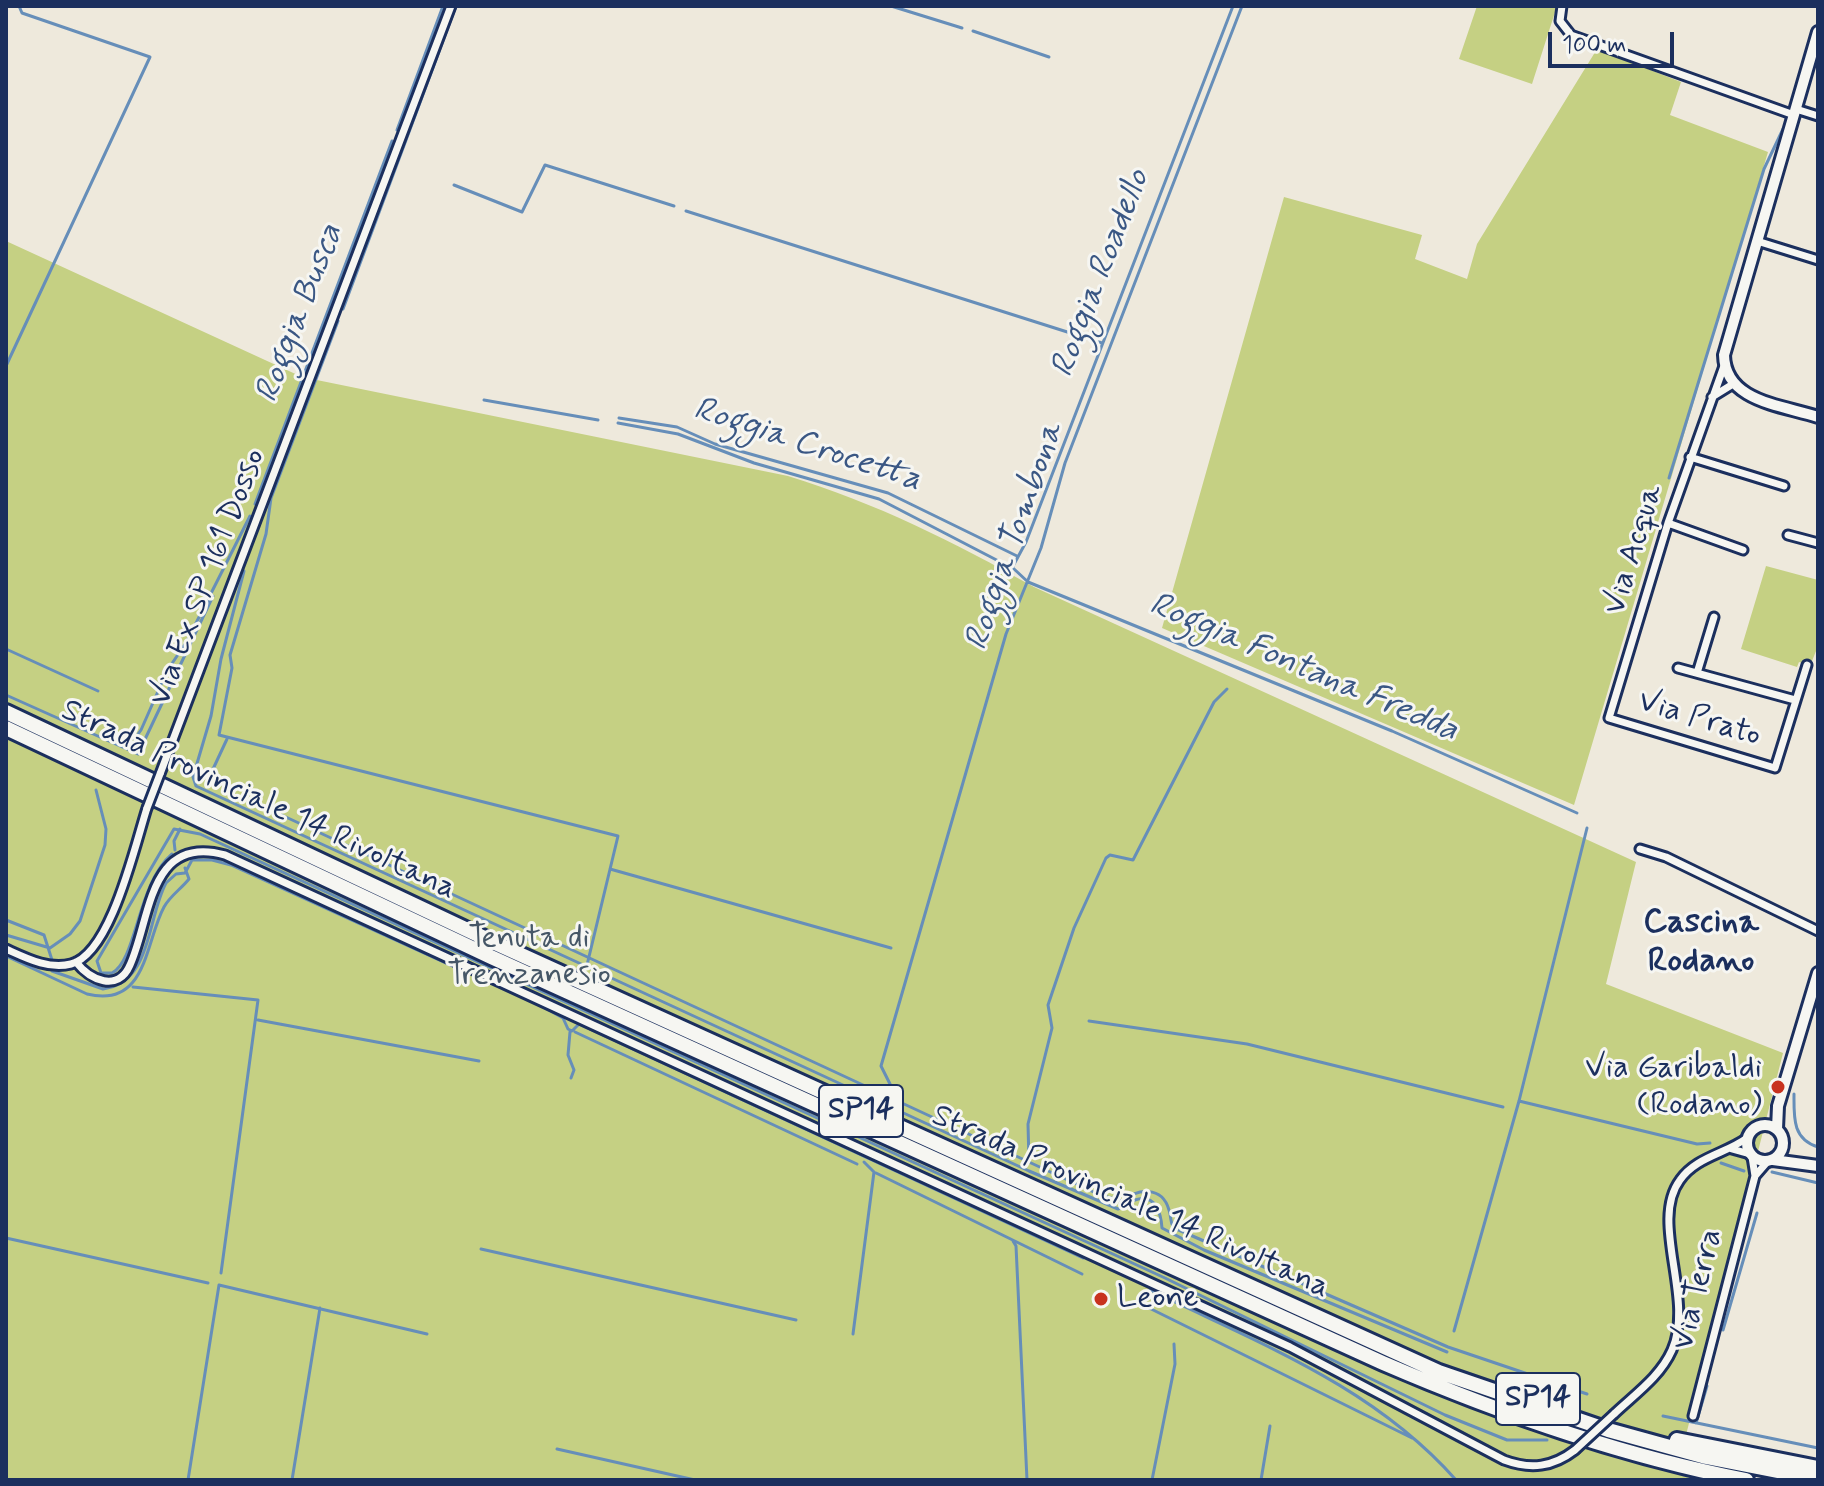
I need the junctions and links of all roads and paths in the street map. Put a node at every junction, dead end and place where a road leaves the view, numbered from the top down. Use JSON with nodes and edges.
{"nodes":[{"id":1,"x":451,"y":6,"type":"edge"},
{"id":2,"x":1562,"y":6,"type":"edge"},
{"id":3,"x":1818,"y":32,"type":"edge"},
{"id":4,"x":1795,"y":112,"type":"junction"},
{"id":5,"x":1818,"y":116,"type":"edge"},
{"id":6,"x":1757,"y":241,"type":"junction"},
{"id":7,"x":1818,"y":260,"type":"edge"},
{"id":8,"x":1724,"y":366,"type":"junction"},
{"id":9,"x":1733,"y":384,"type":"junction"},
{"id":10,"x":1710,"y":398,"type":"junction"},
{"id":11,"x":1818,"y":417,"type":"edge"},
{"id":12,"x":1690,"y":457,"type":"junction"},
{"id":13,"x":1784,"y":486,"type":"dead end"},
{"id":14,"x":1668,"y":523,"type":"junction"},
{"id":15,"x":1788,"y":535,"type":"dead end"},
{"id":16,"x":1818,"y":543,"type":"edge"},
{"id":17,"x":1743,"y":550,"type":"dead end"},
{"id":18,"x":1714,"y":617,"type":"dead end"},
{"id":19,"x":1807,"y":665,"type":"dead end"},
{"id":20,"x":1678,"y":668,"type":"dead end"},
{"id":21,"x":1697,"y":673,"type":"junction"},
{"id":22,"x":1795,"y":700,"type":"junction"},
{"id":23,"x":6,"y":712,"type":"edge"},
{"id":24,"x":1609,"y":718,"type":"joint"},
{"id":25,"x":6,"y":728,"type":"edge"},
{"id":26,"x":1640,"y":849,"type":"dead end"},
{"id":27,"x":1818,"y":931,"type":"edge"},
{"id":28,"x":6,"y":949,"type":"edge"},
{"id":29,"x":76,"y":962,"type":"junction"},
{"id":30,"x":1818,"y":973,"type":"edge"},
{"id":31,"x":1778,"y":1106,"type":"junction"},
{"id":32,"x":1764,"y":1125,"type":"junction"},
{"id":33,"x":1777,"y":1129,"type":"junction"},
{"id":34,"x":1747,"y":1138,"type":"junction"},
{"id":35,"x":1783,"y":1145,"type":"junction"},
{"id":36,"x":1732,"y":1149,"type":"junction"},
{"id":37,"x":1751,"y":1155,"type":"junction"},
{"id":38,"x":1771,"y":1161,"type":"junction"},
{"id":39,"x":1814,"y":1165,"type":"edge"},
{"id":40,"x":1755,"y":1176,"type":"junction"},
{"id":41,"x":1268,"y":1297,"type":"junction"},
{"id":42,"x":1693,"y":1416,"type":"dead end"},
{"id":43,"x":1818,"y":1468,"type":"edge"},
{"id":44,"x":1740,"y":1479,"type":"edge"},
{"id":45,"x":1818,"y":1479,"type":"edge"}],
"edges":[{"from":1,"to":29,"type":"street","name":"Via Ex SP 161 Dosso","bridge":true},
{"from":2,"to":4,"type":"street"},
{"from":3,"to":4,"type":"street"},
{"from":4,"to":5,"type":"street"},
{"from":4,"to":6,"type":"street"},
{"from":6,"to":7,"type":"street"},
{"from":6,"to":8,"type":"street"},
{"from":8,"to":9,"type":"street"},
{"from":8,"to":10,"type":"street","name":"Via Acqua"},
{"from":9,"to":10,"type":"street"},
{"from":9,"to":11,"type":"street"},
{"from":10,"to":12,"type":"street","name":"Via Acqua"},
{"from":12,"to":13,"type":"street"},
{"from":12,"to":14,"type":"street","name":"Via Acqua"},
{"from":14,"to":17,"type":"street"},
{"from":14,"to":24,"type":"street","name":"Via Acqua"},
{"from":15,"to":16,"type":"street"},
{"from":18,"to":21,"type":"street"},
{"from":19,"to":22,"type":"street"},
{"from":20,"to":21,"type":"street"},
{"from":21,"to":22,"type":"street"},
{"from":22,"to":24,"type":"street","name":"Via Prato"},
{"from":23,"to":41,"type":"highway","name":"Strada Provinciale 14 Rivoltana","number":"SP14"},
{"from":25,"to":44,"type":"highway","name":"Strada Provinciale 14 Rivoltana","number":"SP14"},
{"from":26,"to":27,"type":"street"},
{"from":28,"to":29,"type":"street"},
{"from":29,"to":36,"type":"street","bridge":true},
{"from":30,"to":31,"type":"street"},
{"from":31,"to":32,"type":"street"},
{"from":31,"to":33,"type":"street"},
{"from":32,"to":33,"type":"street"},
{"from":32,"to":34,"type":"street"},
{"from":33,"to":35,"type":"street"},
{"from":34,"to":36,"type":"street"},
{"from":34,"to":37,"type":"street"},
{"from":35,"to":38,"type":"street"},
{"from":35,"to":39,"type":"street"},
{"from":36,"to":37,"type":"street"},
{"from":37,"to":38,"type":"street"},
{"from":37,"to":40,"type":"street","name":"Via Terra"},
{"from":38,"to":39,"type":"street"},
{"from":38,"to":40,"type":"street","name":"Via Terra"},
{"from":40,"to":42,"type":"street","name":"Via Terra"},
{"from":41,"to":43,"type":"highway","number":"SP14"},
{"from":41,"to":45,"type":"highway","name":"Strada Provinciale 14 Rivoltana","number":"SP14"}]}
